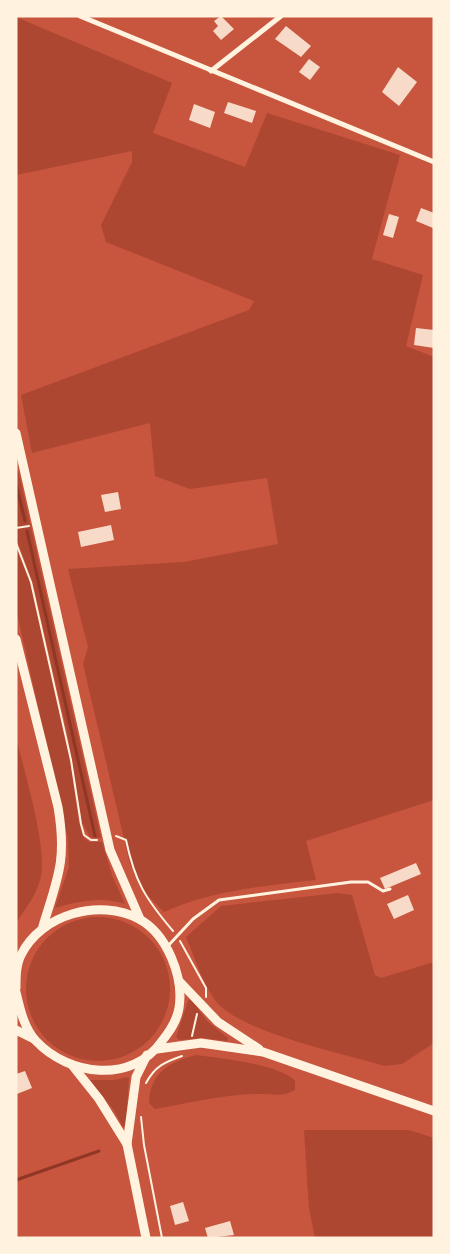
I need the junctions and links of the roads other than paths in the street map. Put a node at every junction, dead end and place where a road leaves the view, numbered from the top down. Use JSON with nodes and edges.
{"nodes":[{"id":1,"x":80,"y":16,"type":"edge"},
{"id":2,"x":281,"y":16,"type":"edge"},
{"id":3,"x":211,"y":70,"type":"junction"},
{"id":4,"x":434,"y":162,"type":"edge"},
{"id":5,"x":16,"y":433,"type":"edge"},
{"id":6,"x":16,"y":639,"type":"edge"},
{"id":7,"x":390,"y":890,"type":"dead end"},
{"id":8,"x":140,"y":919,"type":"junction"},
{"id":9,"x":43,"y":926,"type":"junction"},
{"id":10,"x":166,"y":948,"type":"junction"},
{"id":11,"x":19,"y":957,"type":"edge"},
{"id":12,"x":179,"y":981,"type":"junction"},
{"id":13,"x":16,"y":988,"type":"edge"},
{"id":14,"x":16,"y":992,"type":"edge"},
{"id":15,"x":16,"y":1030,"type":"edge"},
{"id":16,"x":35,"y":1040,"type":"junction"},
{"id":17,"x":157,"y":1049,"type":"junction"},
{"id":18,"x":263,"y":1052,"type":"junction"},
{"id":19,"x":147,"y":1055,"type":"junction"},
{"id":20,"x":71,"y":1065,"type":"junction"},
{"id":21,"x":434,"y":1110,"type":"edge"},
{"id":22,"x":127,"y":1144,"type":"junction"},
{"id":23,"x":146,"y":1238,"type":"edge"}],
"edges":[{"from":1,"to":3,"type":"street"},
{"from":2,"to":3,"type":"street"},
{"from":3,"to":4,"type":"street"},
{"from":5,"to":8,"type":"main road"},
{"from":6,"to":9,"type":"main road"},
{"from":7,"to":10,"type":"lane"},
{"from":8,"to":9,"type":"main road"},
{"from":8,"to":10,"type":"main road"},
{"from":9,"to":11,"type":"main road"},
{"from":10,"to":12,"type":"main road"},
{"from":11,"to":13,"type":"main road"},
{"from":12,"to":17,"type":"main road"},
{"from":12,"to":18,"type":"main road"},
{"from":14,"to":16,"type":"main road"},
{"from":15,"to":16,"type":"main road"},
{"from":16,"to":20,"type":"main road"},
{"from":17,"to":18,"type":"main road"},
{"from":17,"to":19,"type":"main road"},
{"from":18,"to":21,"type":"main road"},
{"from":19,"to":20,"type":"main road"},
{"from":19,"to":22,"type":"main road"},
{"from":20,"to":22,"type":"main road"},
{"from":22,"to":23,"type":"main road"}]}
